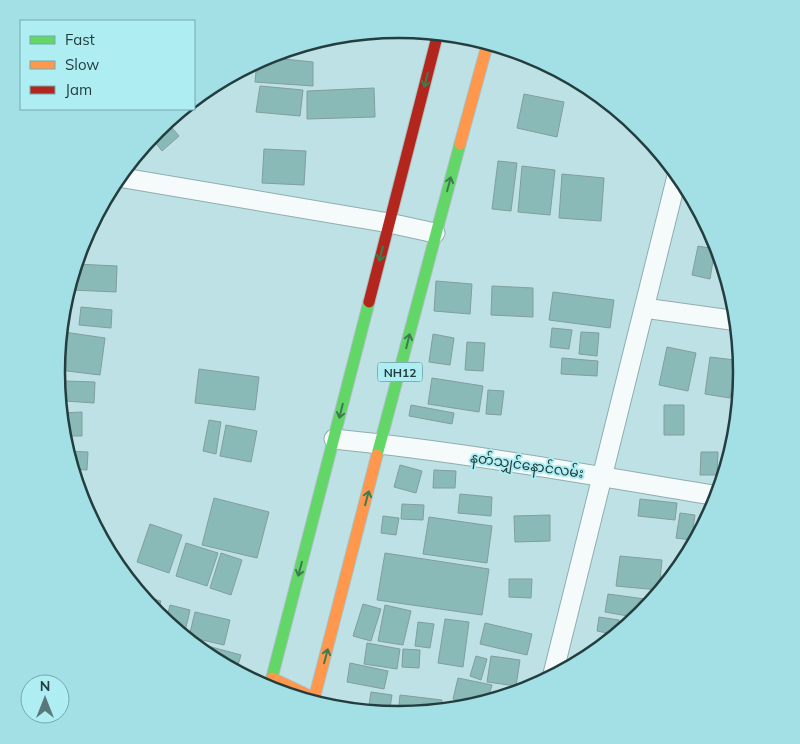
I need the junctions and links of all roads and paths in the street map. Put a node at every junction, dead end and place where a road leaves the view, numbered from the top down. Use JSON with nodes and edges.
{"nodes":[{"id":1,"x":436,"y":39,"type":"edge"},
{"id":2,"x":486,"y":49,"type":"edge"},
{"id":3,"x":127,"y":179,"type":"edge"},
{"id":4,"x":675,"y":182,"type":"edge"},
{"id":5,"x":389,"y":224,"type":"junction"},
{"id":6,"x":436,"y":233,"type":"junction"},
{"id":7,"x":644,"y":308,"type":"junction"},
{"id":8,"x":730,"y":320,"type":"edge"},
{"id":9,"x":334,"y":439,"type":"junction"},
{"id":10,"x":382,"y":444,"type":"junction"},
{"id":11,"x":602,"y":476,"type":"junction"},
{"id":12,"x":711,"y":495,"type":"edge"},
{"id":13,"x":554,"y":669,"type":"edge"},
{"id":14,"x":271,"y":681,"type":"edge"},
{"id":15,"x":315,"y":695,"type":"edge"}],
"edges":[{"from":1,"to":5,"type":"highway","one_way":true},
{"from":6,"to":2,"type":"highway","number":"NH12","one_way":true},
{"from":3,"to":5,"type":"street"},
{"from":4,"to":7,"type":"street"},
{"from":5,"to":6,"type":"street"},
{"from":5,"to":9,"type":"highway","one_way":true},
{"from":10,"to":6,"type":"highway","number":"NH12","one_way":true},
{"from":7,"to":8,"type":"street"},
{"from":7,"to":11,"type":"street"},
{"from":9,"to":10,"type":"street","name":"နတ်သျှင်နောင်လမ်း"},
{"from":9,"to":14,"type":"highway","one_way":true},
{"from":10,"to":11,"type":"street","name":"နတ်သျှင်နောင်လမ်း"},
{"from":15,"to":10,"type":"highway","number":"NH12","one_way":true},
{"from":11,"to":12,"type":"street","name":"နတ်သျှင်နောင်လမ်း"},
{"from":11,"to":13,"type":"street"}]}
